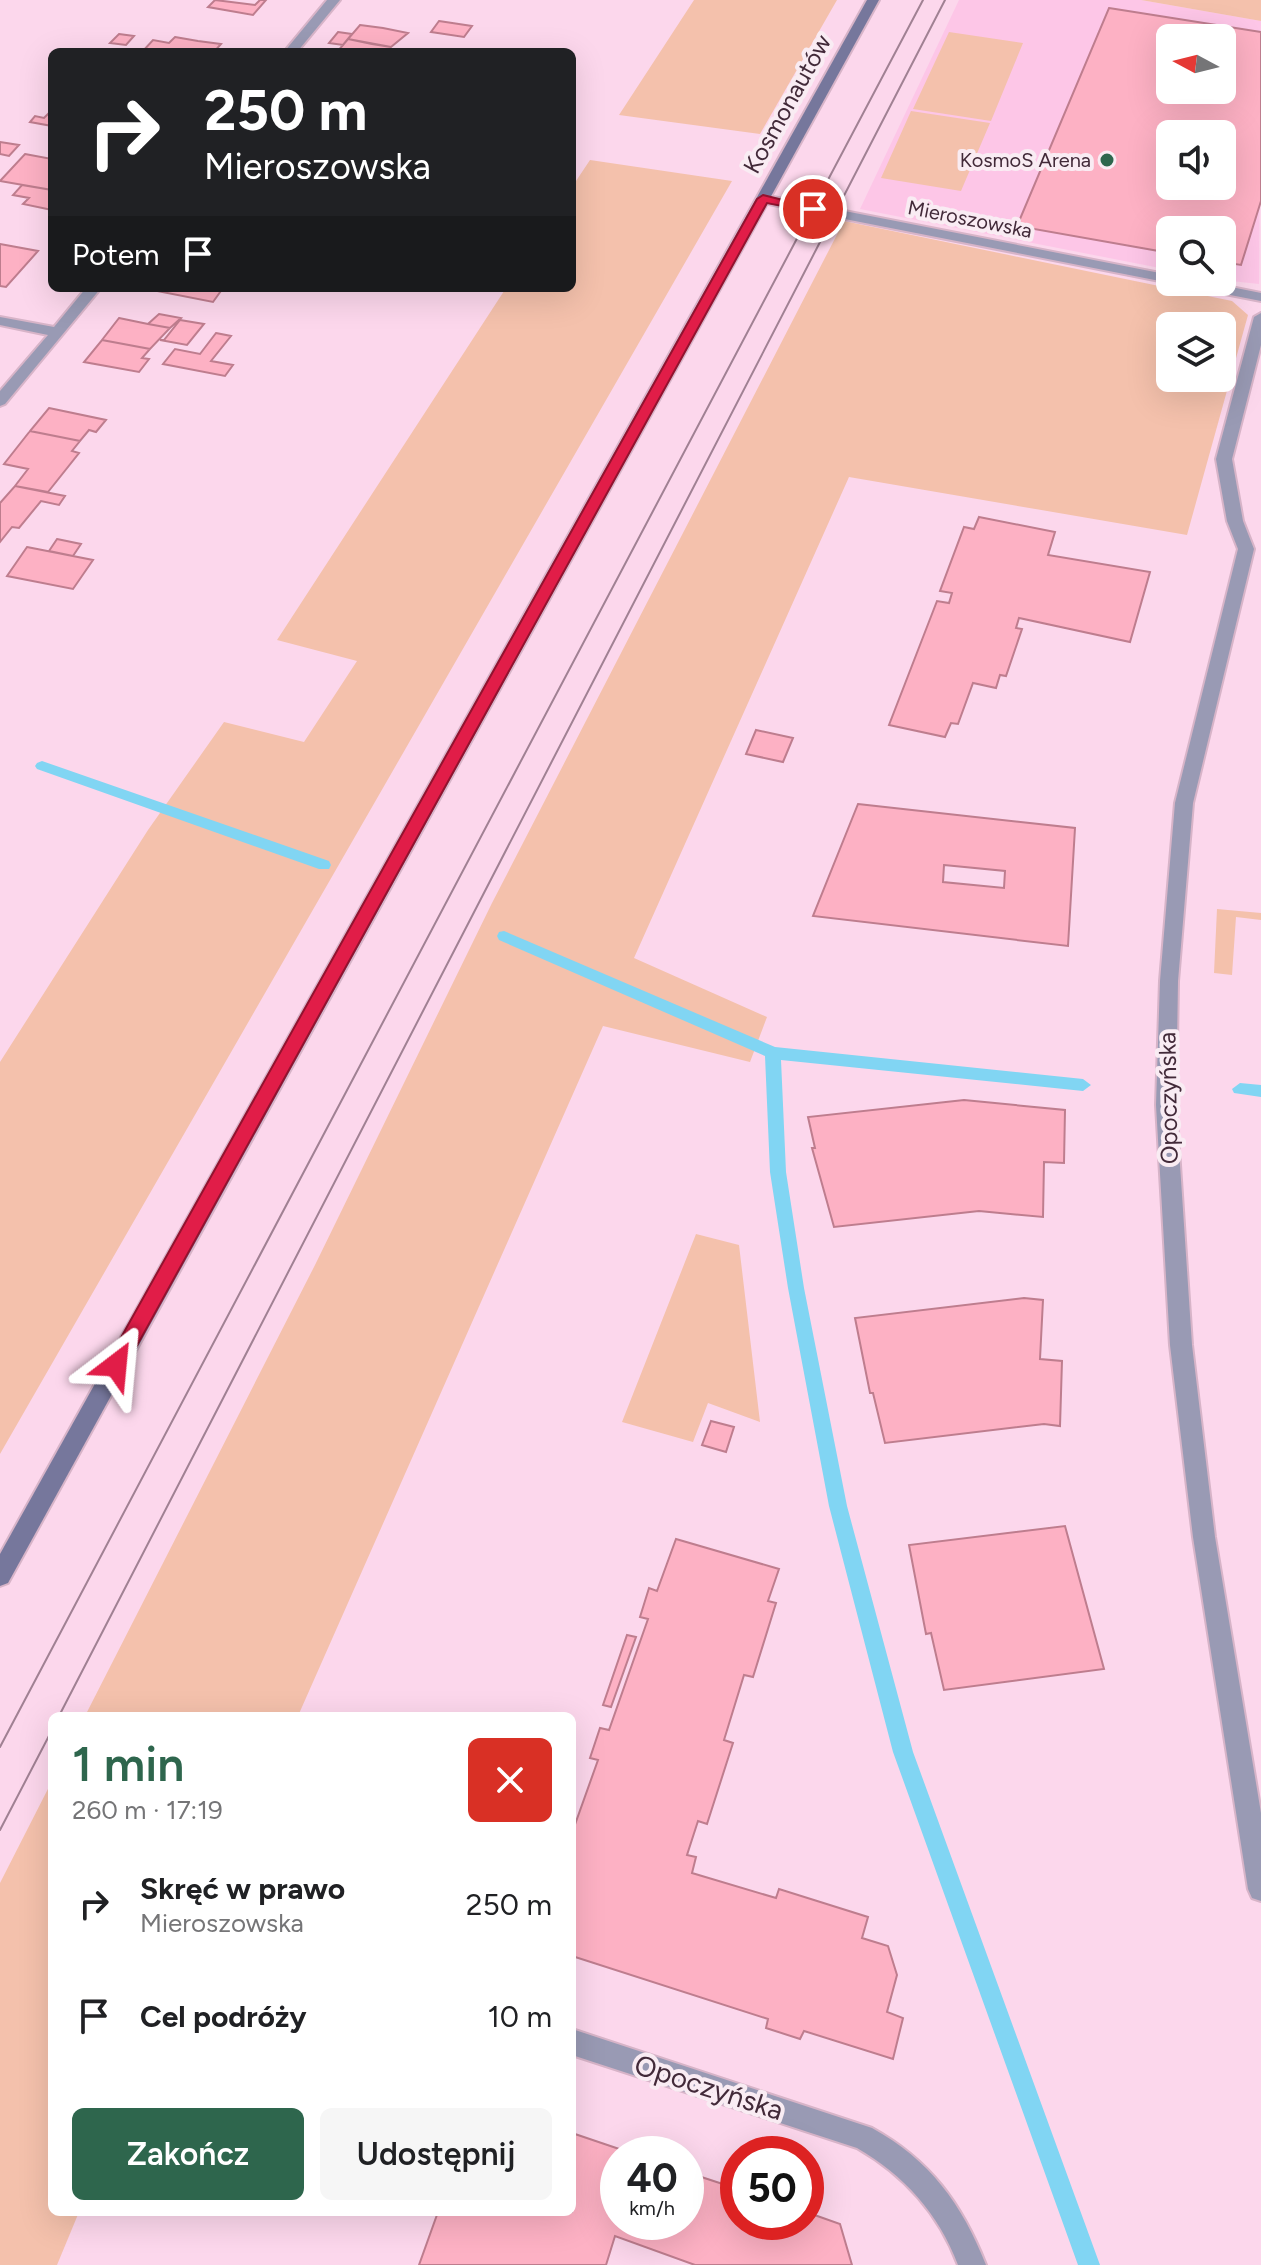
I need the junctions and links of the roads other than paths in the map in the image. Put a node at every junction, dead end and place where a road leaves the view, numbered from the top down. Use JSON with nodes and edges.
{"nodes":[{"id":1,"x":334,"y":0,"type":"edge"},
{"id":2,"x":873,"y":0,"type":"edge"},
{"id":3,"x":293,"y":48,"type":"edge"},
{"id":4,"x":763,"y":199,"type":"junction"},
{"id":5,"x":1156,"y":276,"type":"edge"},
{"id":6,"x":91,"y":292,"type":"edge"},
{"id":7,"x":1236,"y":292,"type":"edge"},
{"id":8,"x":1261,"y":297,"type":"edge"},
{"id":9,"x":1261,"y":317,"type":"edge"},
{"id":10,"x":0,"y":321,"type":"edge"},
{"id":11,"x":57,"y":332,"type":"junction"},
{"id":12,"x":0,"y":401,"type":"edge"},
{"id":13,"x":0,"y":1576,"type":"edge"},
{"id":14,"x":1261,"y":1889,"type":"edge"},
{"id":15,"x":576,"y":2043,"type":"edge"},
{"id":16,"x":972,"y":2265,"type":"edge"}],
"edges":[{"from":1,"to":3,"type":"street"},
{"from":2,"to":4,"type":"main road","name":"Kosmonautów"},
{"from":4,"to":5,"type":"street","name":"Mieroszowska"},
{"from":4,"to":13,"type":"main road","name":"Kosmonautów"},
{"from":6,"to":11,"type":"street"},
{"from":7,"to":8,"type":"street"},
{"from":9,"to":14,"type":"street","name":"Opoczyńska"},
{"from":10,"to":11,"type":"street"},
{"from":11,"to":12,"type":"street"},
{"from":15,"to":16,"type":"street","name":"Opoczyńska"}]}
